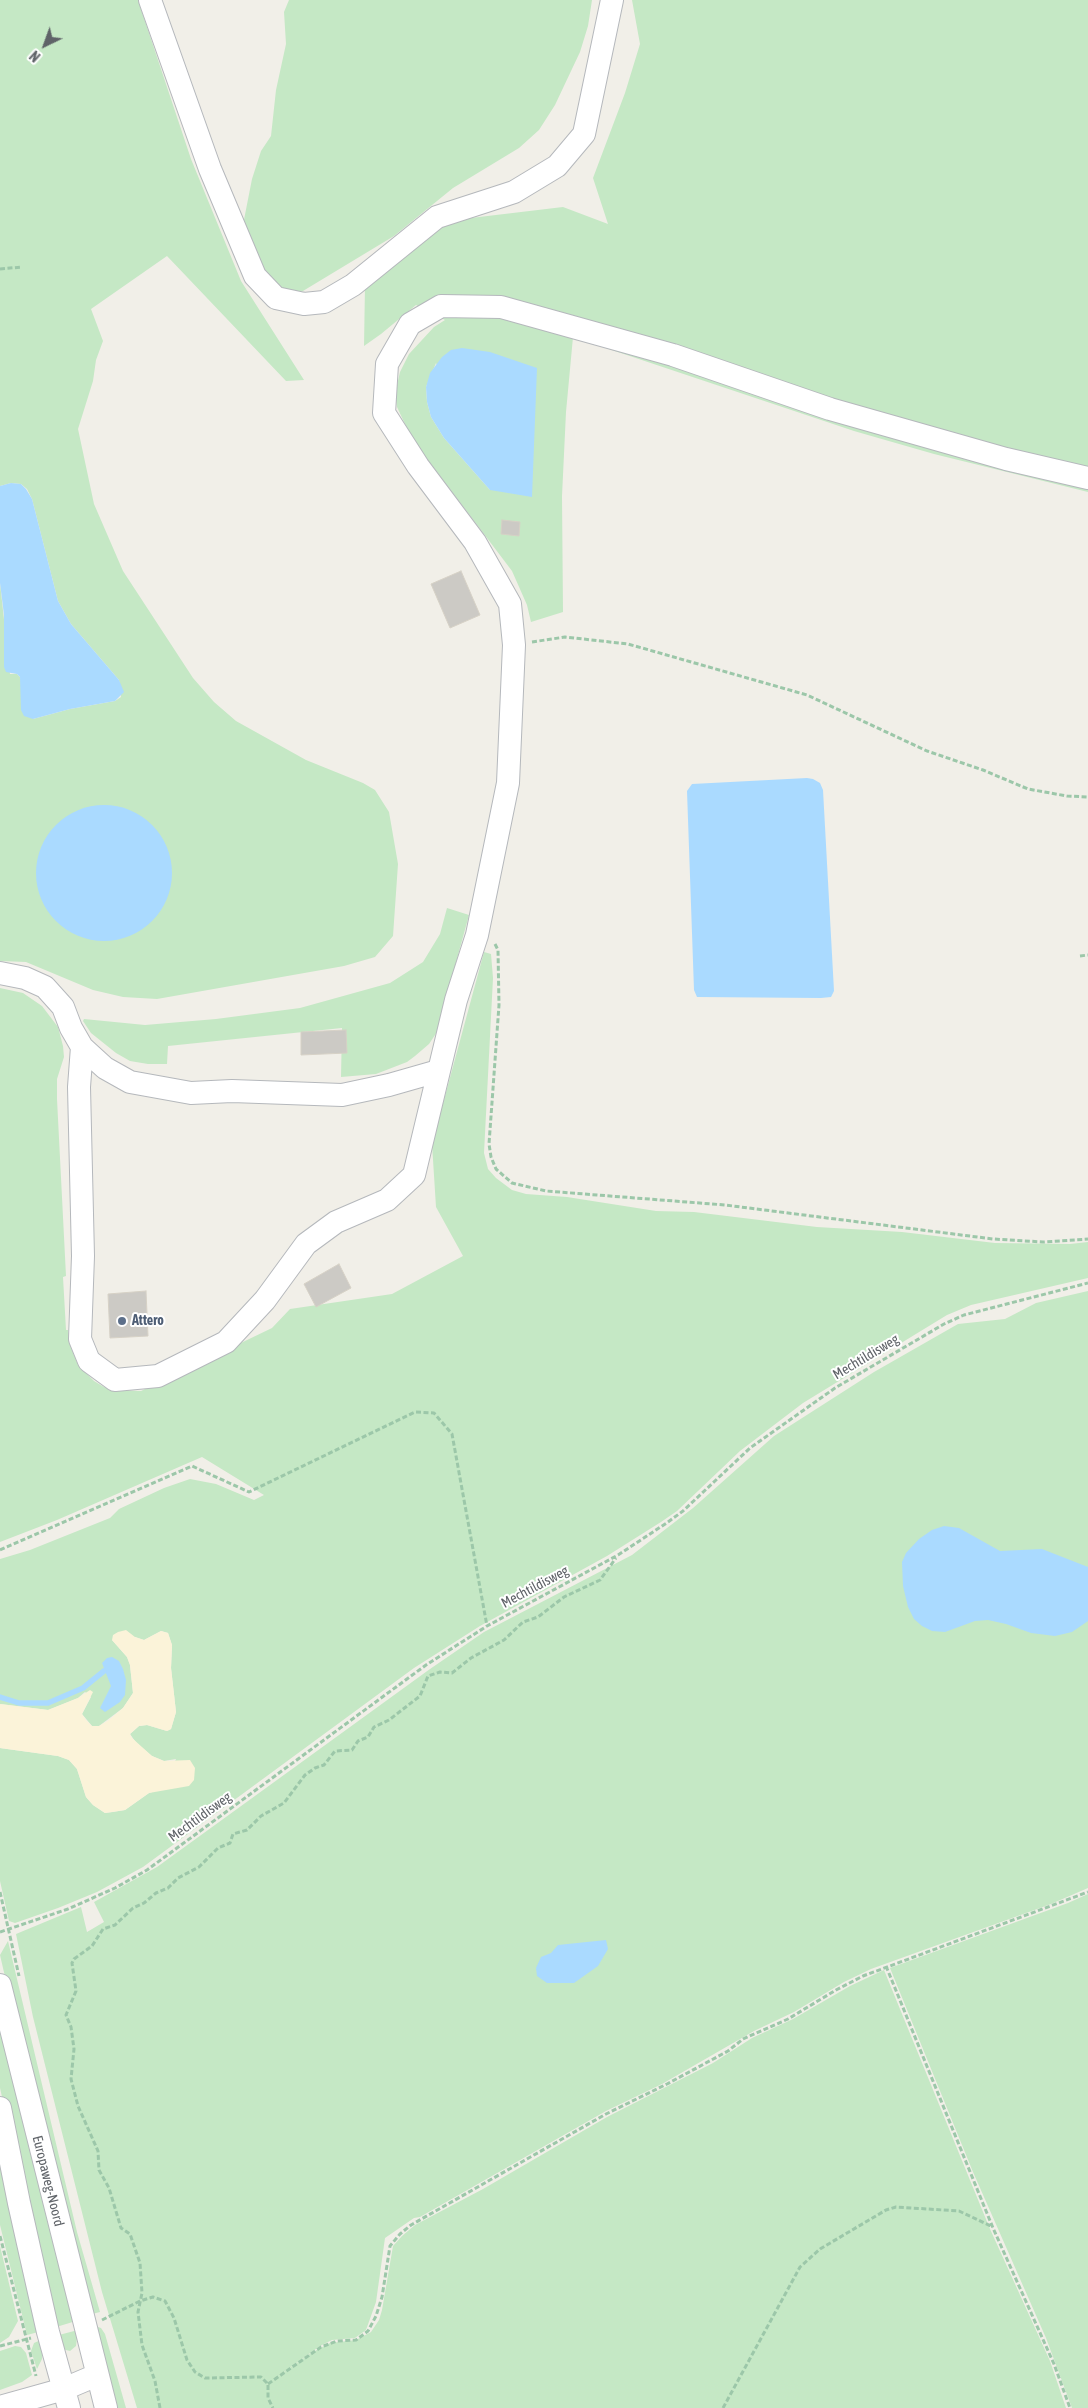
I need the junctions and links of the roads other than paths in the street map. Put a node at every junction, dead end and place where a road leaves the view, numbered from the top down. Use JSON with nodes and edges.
{"nodes":[{"id":1,"x":150,"y":0,"type":"edge"},
{"id":2,"x":612,"y":0,"type":"edge"},
{"id":3,"x":1088,"y":478,"type":"edge"},
{"id":4,"x":0,"y":973,"type":"edge"},
{"id":5,"x":82,"y":1047,"type":"junction"},
{"id":6,"x":438,"y":1071,"type":"junction"},
{"id":7,"x":0,"y":1986,"type":"edge"},
{"id":8,"x":0,"y":2108,"type":"edge"},
{"id":9,"x":97,"y":2375,"type":"junction"},
{"id":10,"x":66,"y":2399,"type":"edge"},
{"id":11,"x":0,"y":2407,"type":"edge"},
{"id":12,"x":106,"y":2408,"type":"edge"}],
"edges":[{"from":1,"to":2,"type":"street"},
{"from":3,"to":6,"type":"street"},
{"from":4,"to":5,"type":"street"},
{"from":5,"to":6,"type":"street"},
{"from":5,"to":6,"type":"street"},
{"from":7,"to":9,"type":"street","name":"Europaweg-Noord"},
{"from":8,"to":10,"type":"street"},
{"from":9,"to":10,"type":"street"},
{"from":9,"to":12,"type":"street","name":"Europaweg-Noord"},
{"from":10,"to":11,"type":"street"}]}
